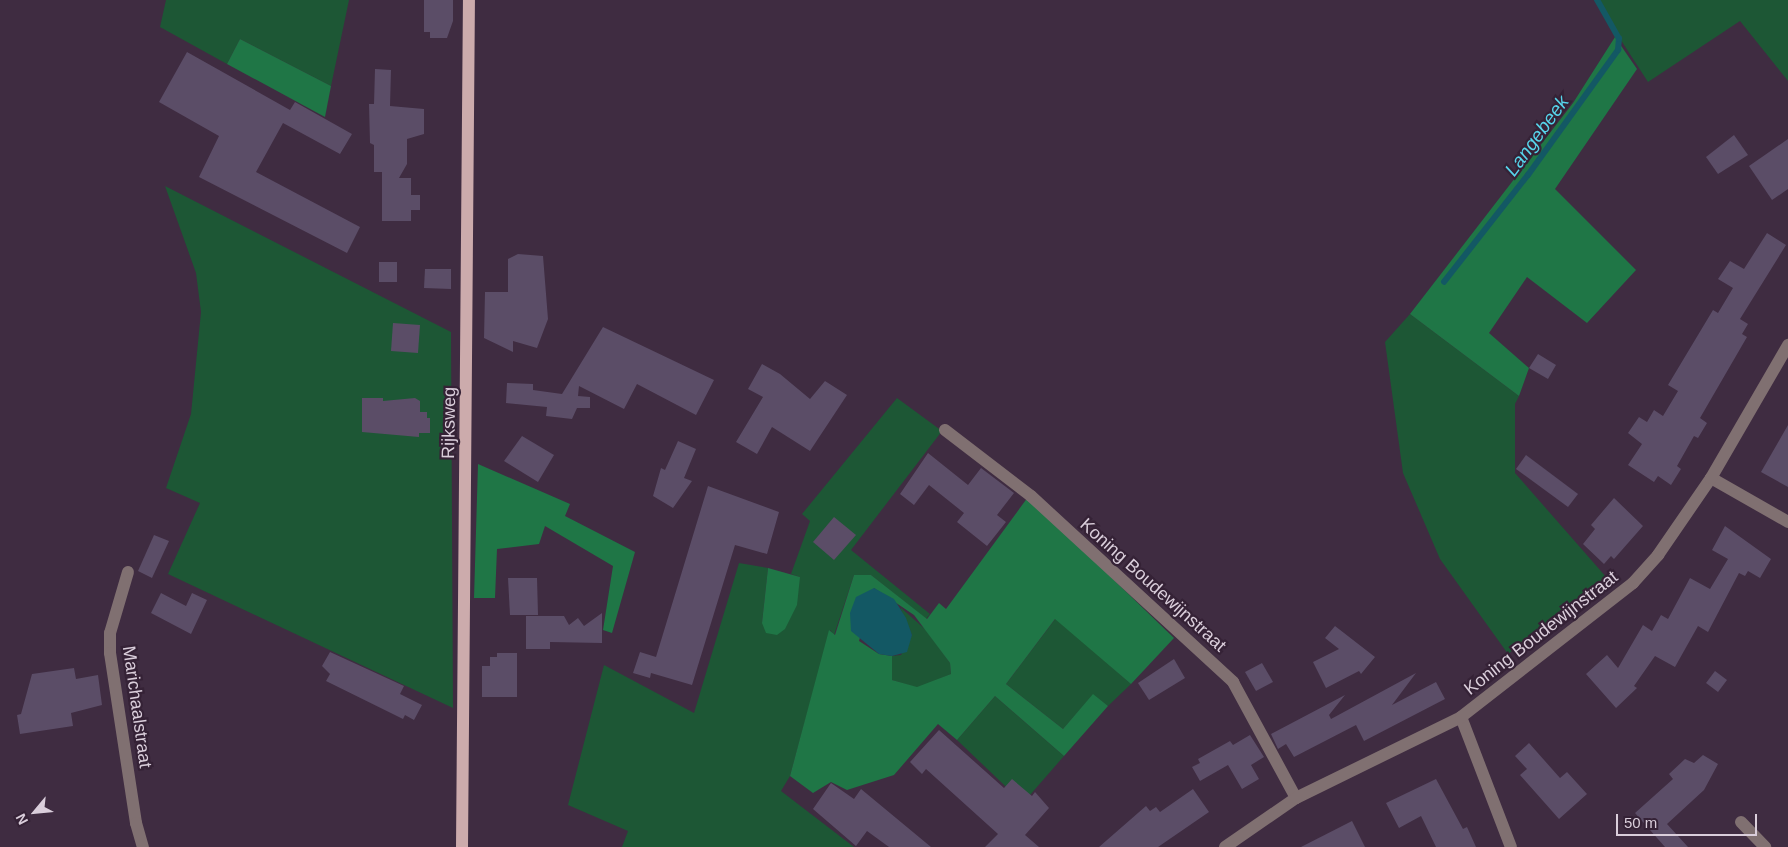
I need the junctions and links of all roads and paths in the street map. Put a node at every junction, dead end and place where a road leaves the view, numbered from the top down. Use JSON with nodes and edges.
{"nodes":[{"id":1,"x":469,"y":0,"type":"edge"},
{"id":2,"x":1788,"y":345,"type":"edge"},
{"id":3,"x":945,"y":430,"type":"dead end"},
{"id":4,"x":1711,"y":478,"type":"junction"},
{"id":5,"x":1788,"y":522,"type":"edge"},
{"id":6,"x":128,"y":572,"type":"dead end"},
{"id":7,"x":1461,"y":717,"type":"junction"},
{"id":8,"x":1296,"y":798,"type":"junction"},
{"id":9,"x":1741,"y":822,"type":"dead end"},
{"id":10,"x":143,"y":847,"type":"edge"},
{"id":11,"x":462,"y":847,"type":"edge"},
{"id":12,"x":1225,"y":847,"type":"edge"},
{"id":13,"x":1512,"y":847,"type":"edge"},
{"id":14,"x":1765,"y":847,"type":"edge"}],
"edges":[{"from":1,"to":11,"type":"main road","name":"Rijksweg"},
{"from":2,"to":4,"type":"street","name":"Koning Boudewijnstraat"},
{"from":3,"to":8,"type":"street","name":"Koning Boudewijnstraat"},
{"from":4,"to":5,"type":"street"},
{"from":4,"to":7,"type":"street","name":"Koning Boudewijnstraat"},
{"from":6,"to":10,"type":"street","name":"Marichaalstraat"},
{"from":7,"to":8,"type":"street","name":"Koning Boudewijnstraat"},
{"from":7,"to":13,"type":"street"},
{"from":8,"to":12,"type":"street","name":"Koning Boudewijnstraat"},
{"from":9,"to":14,"type":"street"}]}
